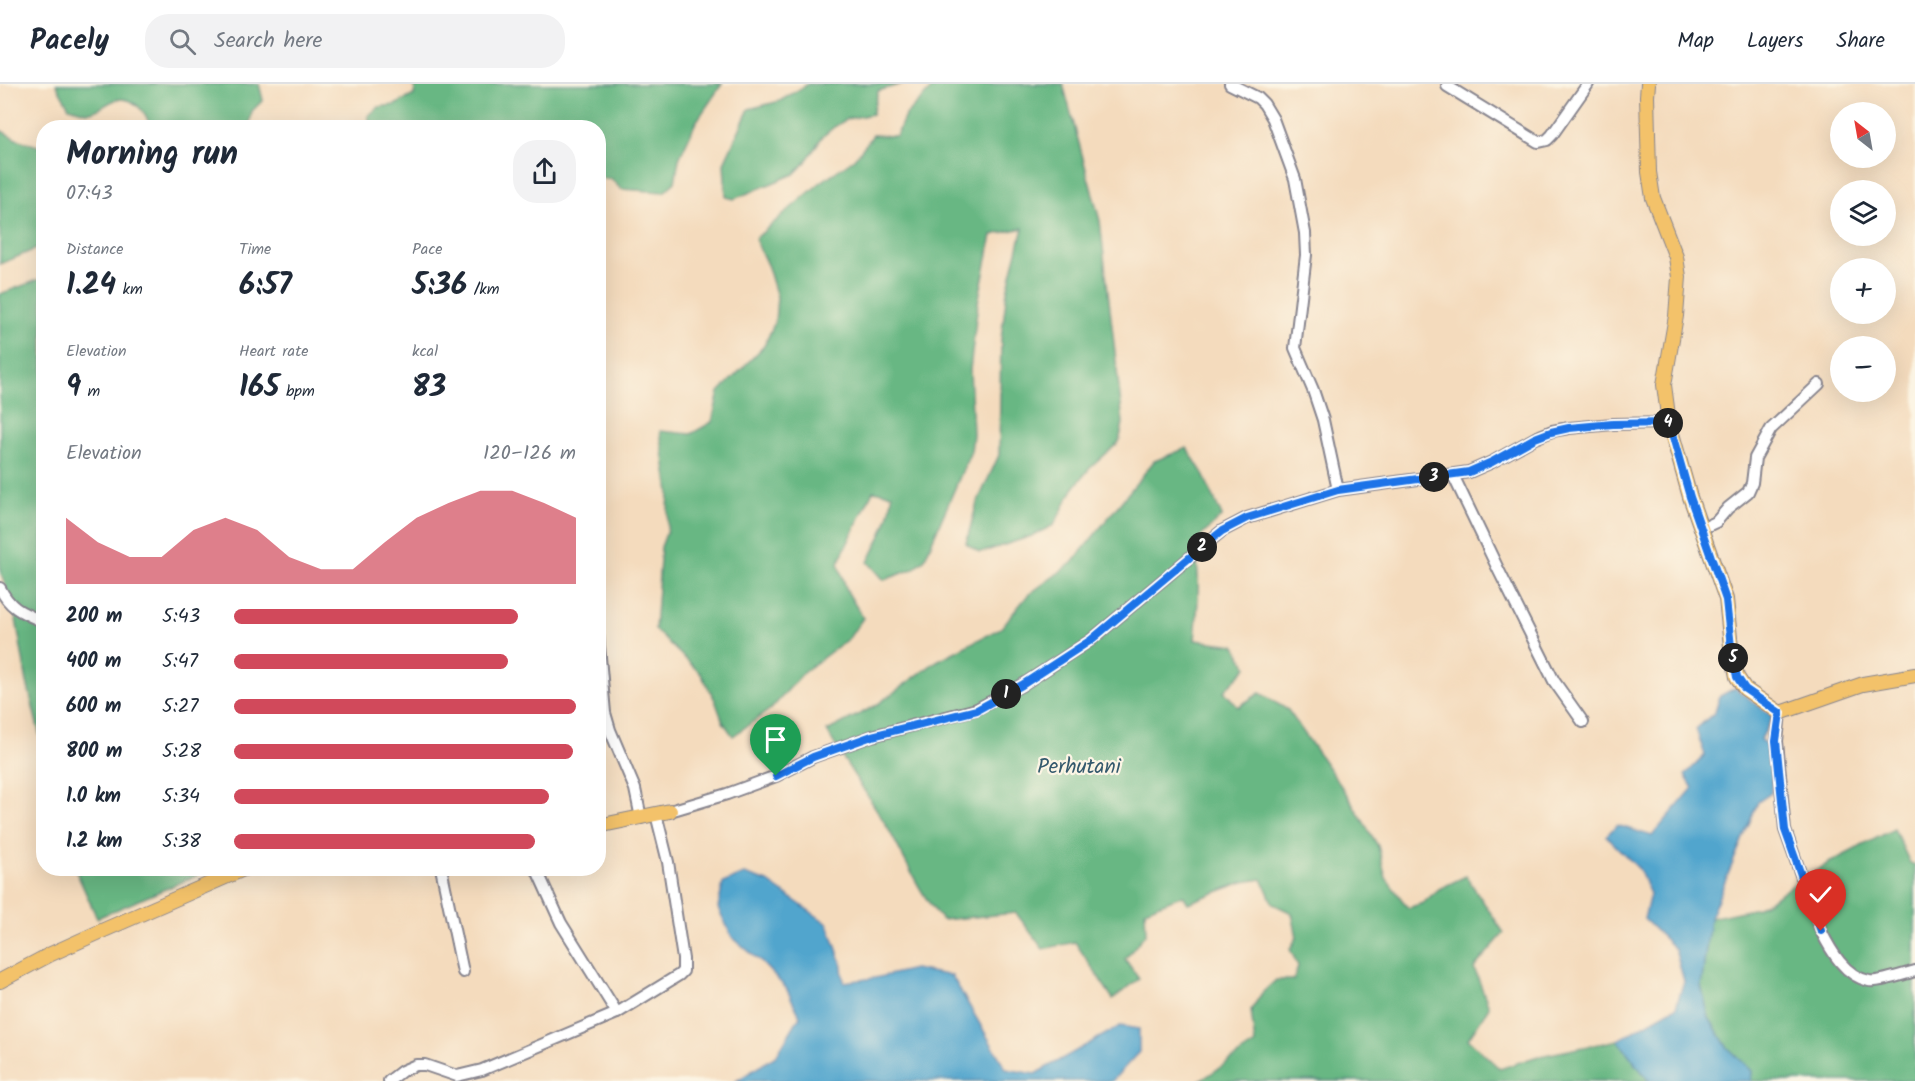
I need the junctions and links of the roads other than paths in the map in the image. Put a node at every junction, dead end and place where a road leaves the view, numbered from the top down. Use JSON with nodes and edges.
{"nodes":[{"id":1,"x":1230,"y":84,"type":"edge"},
{"id":2,"x":1588,"y":84,"type":"edge"},
{"id":3,"x":1648,"y":84,"type":"edge"},
{"id":4,"x":1447,"y":86,"type":"dead end"},
{"id":5,"x":1820,"y":384,"type":"dead end"},
{"id":6,"x":1669,"y":423,"type":"junction"},
{"id":7,"x":1453,"y":475,"type":"junction"},
{"id":8,"x":1338,"y":490,"type":"junction"},
{"id":9,"x":1701,"y":529,"type":"junction"},
{"id":10,"x":0,"y":588,"type":"edge"},
{"id":11,"x":36,"y":619,"type":"edge"},
{"id":12,"x":1915,"y":675,"type":"edge"},
{"id":13,"x":1780,"y":713,"type":"junction"},
{"id":14,"x":606,"y":716,"type":"edge"},
{"id":15,"x":1583,"y":722,"type":"dead end"},
{"id":16,"x":670,"y":811,"type":"joint"},
{"id":17,"x":656,"y":814,"type":"junction"},
{"id":18,"x":641,"y":818,"type":"junction"},
{"id":19,"x":606,"y":825,"type":"edge"},
{"id":20,"x":228,"y":876,"type":"edge"},
{"id":21,"x":443,"y":876,"type":"edge"},
{"id":22,"x":540,"y":876,"type":"edge"},
{"id":23,"x":1915,"y":971,"type":"edge"},
{"id":24,"x":463,"y":972,"type":"dead end"},
{"id":25,"x":0,"y":981,"type":"edge"},
{"id":26,"x":617,"y":1013,"type":"junction"},
{"id":27,"x":389,"y":1081,"type":"edge"}],
"edges":[{"from":1,"to":8,"type":"street"},
{"from":2,"to":4,"type":"street"},
{"from":3,"to":6,"type":"main road"},
{"from":5,"to":9,"type":"street"},
{"from":6,"to":7,"type":"street"},
{"from":6,"to":9,"type":"main road"},
{"from":7,"to":8,"type":"street"},
{"from":7,"to":15,"type":"street"},
{"from":8,"to":16,"type":"street"},
{"from":9,"to":13,"type":"main road"},
{"from":10,"to":11,"type":"street"},
{"from":12,"to":13,"type":"main road"},
{"from":13,"to":23,"type":"street"},
{"from":14,"to":18,"type":"street"},
{"from":16,"to":17,"type":"main road"},
{"from":17,"to":18,"type":"main road"},
{"from":17,"to":26,"type":"street"},
{"from":18,"to":19,"type":"main road"},
{"from":20,"to":25,"type":"main road"},
{"from":21,"to":24,"type":"street"},
{"from":22,"to":26,"type":"street"},
{"from":26,"to":27,"type":"street"}]}
